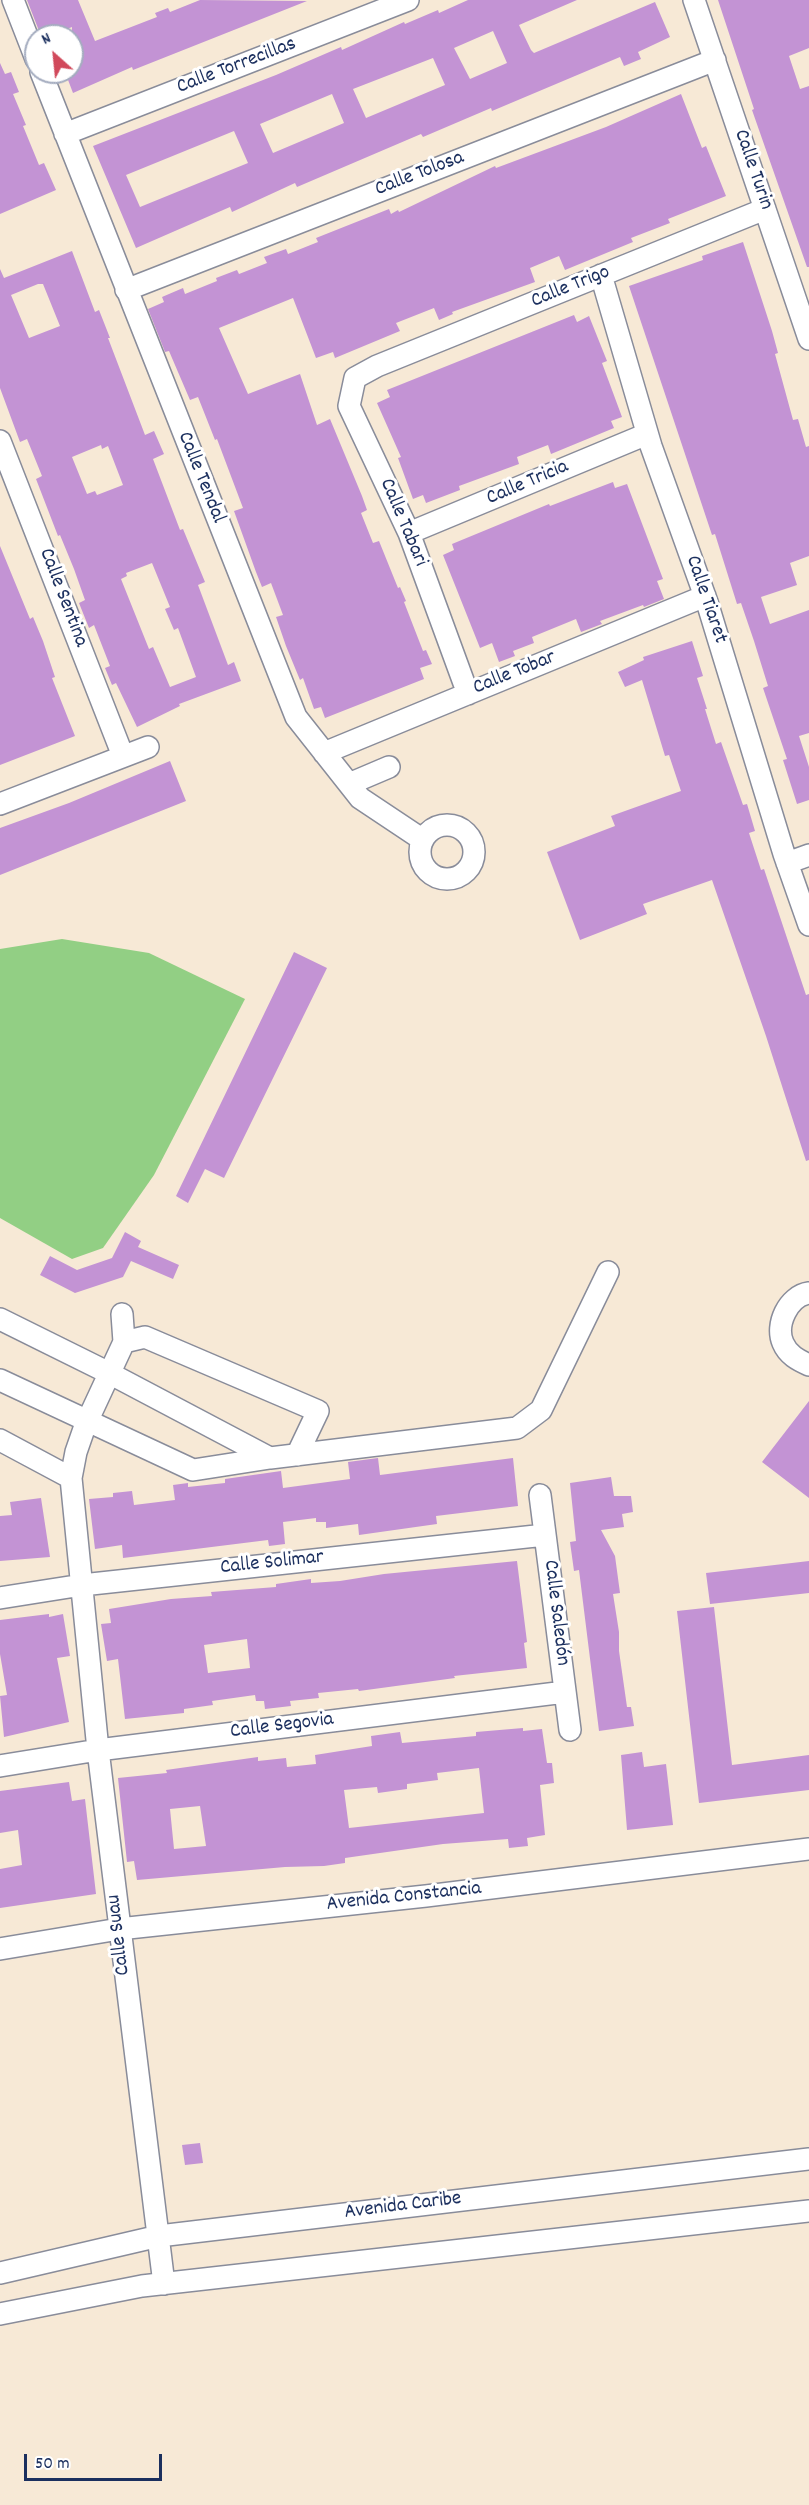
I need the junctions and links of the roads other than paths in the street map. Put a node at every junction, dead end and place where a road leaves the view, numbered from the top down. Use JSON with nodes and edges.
{"nodes":[{"id":1,"x":13,"y":0,"type":"edge"},
{"id":2,"x":408,"y":0,"type":"edge"},
{"id":3,"x":694,"y":0,"type":"edge"},
{"id":4,"x":24,"y":28,"type":"edge"},
{"id":5,"x":715,"y":60,"type":"junction"},
{"id":6,"x":46,"y":84,"type":"edge"},
{"id":7,"x":65,"y":134,"type":"junction"},
{"id":8,"x":765,"y":209,"type":"junction"},
{"id":9,"x":601,"y":275,"type":"junction"},
{"id":10,"x":126,"y":290,"type":"junction"},
{"id":11,"x":809,"y":339,"type":"edge"},
{"id":12,"x":377,"y":366,"type":"joint"},
{"id":13,"x":647,"y":434,"type":"junction"},
{"id":14,"x":0,"y":441,"type":"edge"},
{"id":15,"x":409,"y":533,"type":"junction"},
{"id":16,"x":705,"y":596,"type":"junction"},
{"id":17,"x":468,"y":694,"type":"junction"},
{"id":18,"x":148,"y":747,"type":"dead end"},
{"id":19,"x":324,"y":753,"type":"junction"},
{"id":20,"x":123,"y":756,"type":"junction"},
{"id":21,"x":389,"y":767,"type":"dead end"},
{"id":22,"x":349,"y":784,"type":"junction"},
{"id":23,"x":0,"y":804,"type":"edge"},
{"id":24,"x":423,"y":840,"type":"dead end"},
{"id":25,"x":809,"y":855,"type":"edge"},
{"id":26,"x":787,"y":862,"type":"junction"},
{"id":27,"x":809,"y":925,"type":"edge"},
{"id":28,"x":608,"y":1272,"type":"dead end"},
{"id":29,"x":809,"y":1293,"type":"edge"},
{"id":30,"x":122,"y":1314,"type":"dead end"},
{"id":31,"x":0,"y":1319,"type":"edge"},
{"id":32,"x":124,"y":1342,"type":"junction"},
{"id":33,"x":809,"y":1365,"type":"edge"},
{"id":34,"x":109,"y":1373,"type":"junction"},
{"id":35,"x":0,"y":1380,"type":"edge"},
{"id":36,"x":87,"y":1421,"type":"junction"},
{"id":37,"x":0,"y":1440,"type":"edge"},
{"id":38,"x":297,"y":1455,"type":"junction"},
{"id":39,"x":270,"y":1458,"type":"junction"},
{"id":40,"x":71,"y":1478,"type":"junction"},
{"id":41,"x":540,"y":1495,"type":"dead end"},
{"id":42,"x":545,"y":1535,"type":"junction"},
{"id":43,"x":82,"y":1585,"type":"junction"},
{"id":44,"x":0,"y":1598,"type":"edge"},
{"id":45,"x":565,"y":1692,"type":"junction"},
{"id":46,"x":570,"y":1730,"type":"dead end"},
{"id":47,"x":98,"y":1750,"type":"junction"},
{"id":48,"x":0,"y":1766,"type":"edge"},
{"id":49,"x":809,"y":1849,"type":"edge"},
{"id":50,"x":119,"y":1929,"type":"junction"},
{"id":51,"x":0,"y":1949,"type":"edge"},
{"id":52,"x":809,"y":2159,"type":"edge"},
{"id":53,"x":809,"y":2211,"type":"edge"},
{"id":54,"x":159,"y":2236,"type":"junction"},
{"id":55,"x":0,"y":2273,"type":"edge"},
{"id":56,"x":165,"y":2284,"type":"junction"},
{"id":57,"x":0,"y":2314,"type":"edge"}],
"edges":[{"from":1,"to":4,"type":"street"},
{"from":2,"to":7,"type":"street","name":"Calle Torrecillas"},
{"from":3,"to":5,"type":"street","name":"Calle Turin"},
{"from":5,"to":8,"type":"street","name":"Calle Turin"},
{"from":5,"to":10,"type":"street","name":"Calle Tolosa"},
{"from":6,"to":7,"type":"street","name":"Calle Tendal"},
{"from":7,"to":10,"type":"street","name":"Calle Tendal"},
{"from":8,"to":9,"type":"street","name":"Calle Trigo"},
{"from":8,"to":11,"type":"street","name":"Calle Turin"},
{"from":9,"to":12,"type":"street","name":"Calle Trigo"},
{"from":9,"to":13,"type":"street","name":"Calle Tiaret"},
{"from":10,"to":19,"type":"street","name":"Calle Tendal"},
{"from":12,"to":15,"type":"street","name":"Calle Tabari"},
{"from":13,"to":15,"type":"street","name":"Calle Tricia"},
{"from":13,"to":16,"type":"street","name":"Calle Tiaret"},
{"from":14,"to":20,"type":"street","name":"Calle Sentina"},
{"from":15,"to":17,"type":"street","name":"Calle Tabari"},
{"from":16,"to":17,"type":"street","name":"Calle Tobar"},
{"from":16,"to":26,"type":"street","name":"Calle Tiaret"},
{"from":17,"to":19,"type":"street","name":"Calle Tobar"},
{"from":18,"to":20,"type":"street"},
{"from":19,"to":22,"type":"street","name":"Calle Tendal"},
{"from":20,"to":23,"type":"street"},
{"from":21,"to":22,"type":"street"},
{"from":22,"to":24,"type":"street","name":"Calle Tendal"},
{"from":25,"to":26,"type":"street"},
{"from":26,"to":27,"type":"street","name":"Calle Tiaret"},
{"from":28,"to":38,"type":"street"},
{"from":29,"to":33,"type":"street"},
{"from":30,"to":32,"type":"street"},
{"from":31,"to":34,"type":"street"},
{"from":32,"to":34,"type":"street","name":"Calle Suau"},
{"from":32,"to":38,"type":"street"},
{"from":34,"to":36,"type":"street","name":"Calle Suau"},
{"from":34,"to":39,"type":"street"},
{"from":35,"to":36,"type":"street"},
{"from":36,"to":39,"type":"street"},
{"from":36,"to":40,"type":"street","name":"Calle Suau"},
{"from":37,"to":40,"type":"street"},
{"from":38,"to":39,"type":"street"},
{"from":40,"to":43,"type":"street","name":"Calle Suau"},
{"from":41,"to":42,"type":"street","name":"Calle Saledón"},
{"from":42,"to":43,"type":"street","name":"Calle Solimar"},
{"from":42,"to":45,"type":"street","name":"Calle Saledón"},
{"from":43,"to":44,"type":"street","name":"Calle Solimar"},
{"from":43,"to":47,"type":"street","name":"Calle Suau"},
{"from":45,"to":46,"type":"street","name":"Calle Saledón"},
{"from":45,"to":47,"type":"street","name":"Calle Segovia"},
{"from":47,"to":48,"type":"street","name":"Calle Segovia"},
{"from":47,"to":50,"type":"street","name":"Calle Suau"},
{"from":49,"to":50,"type":"street","name":"Avenida Constancia"},
{"from":50,"to":51,"type":"street","name":"Avenida Constancia"},
{"from":50,"to":54,"type":"street","name":"Calle Suau"},
{"from":52,"to":54,"type":"street","name":"Avenida Caribe"},
{"from":53,"to":56,"type":"street"},
{"from":54,"to":55,"type":"street","name":"Avenida Caribe"},
{"from":54,"to":56,"type":"street","name":"Calle Suau"},
{"from":56,"to":57,"type":"street"}]}
